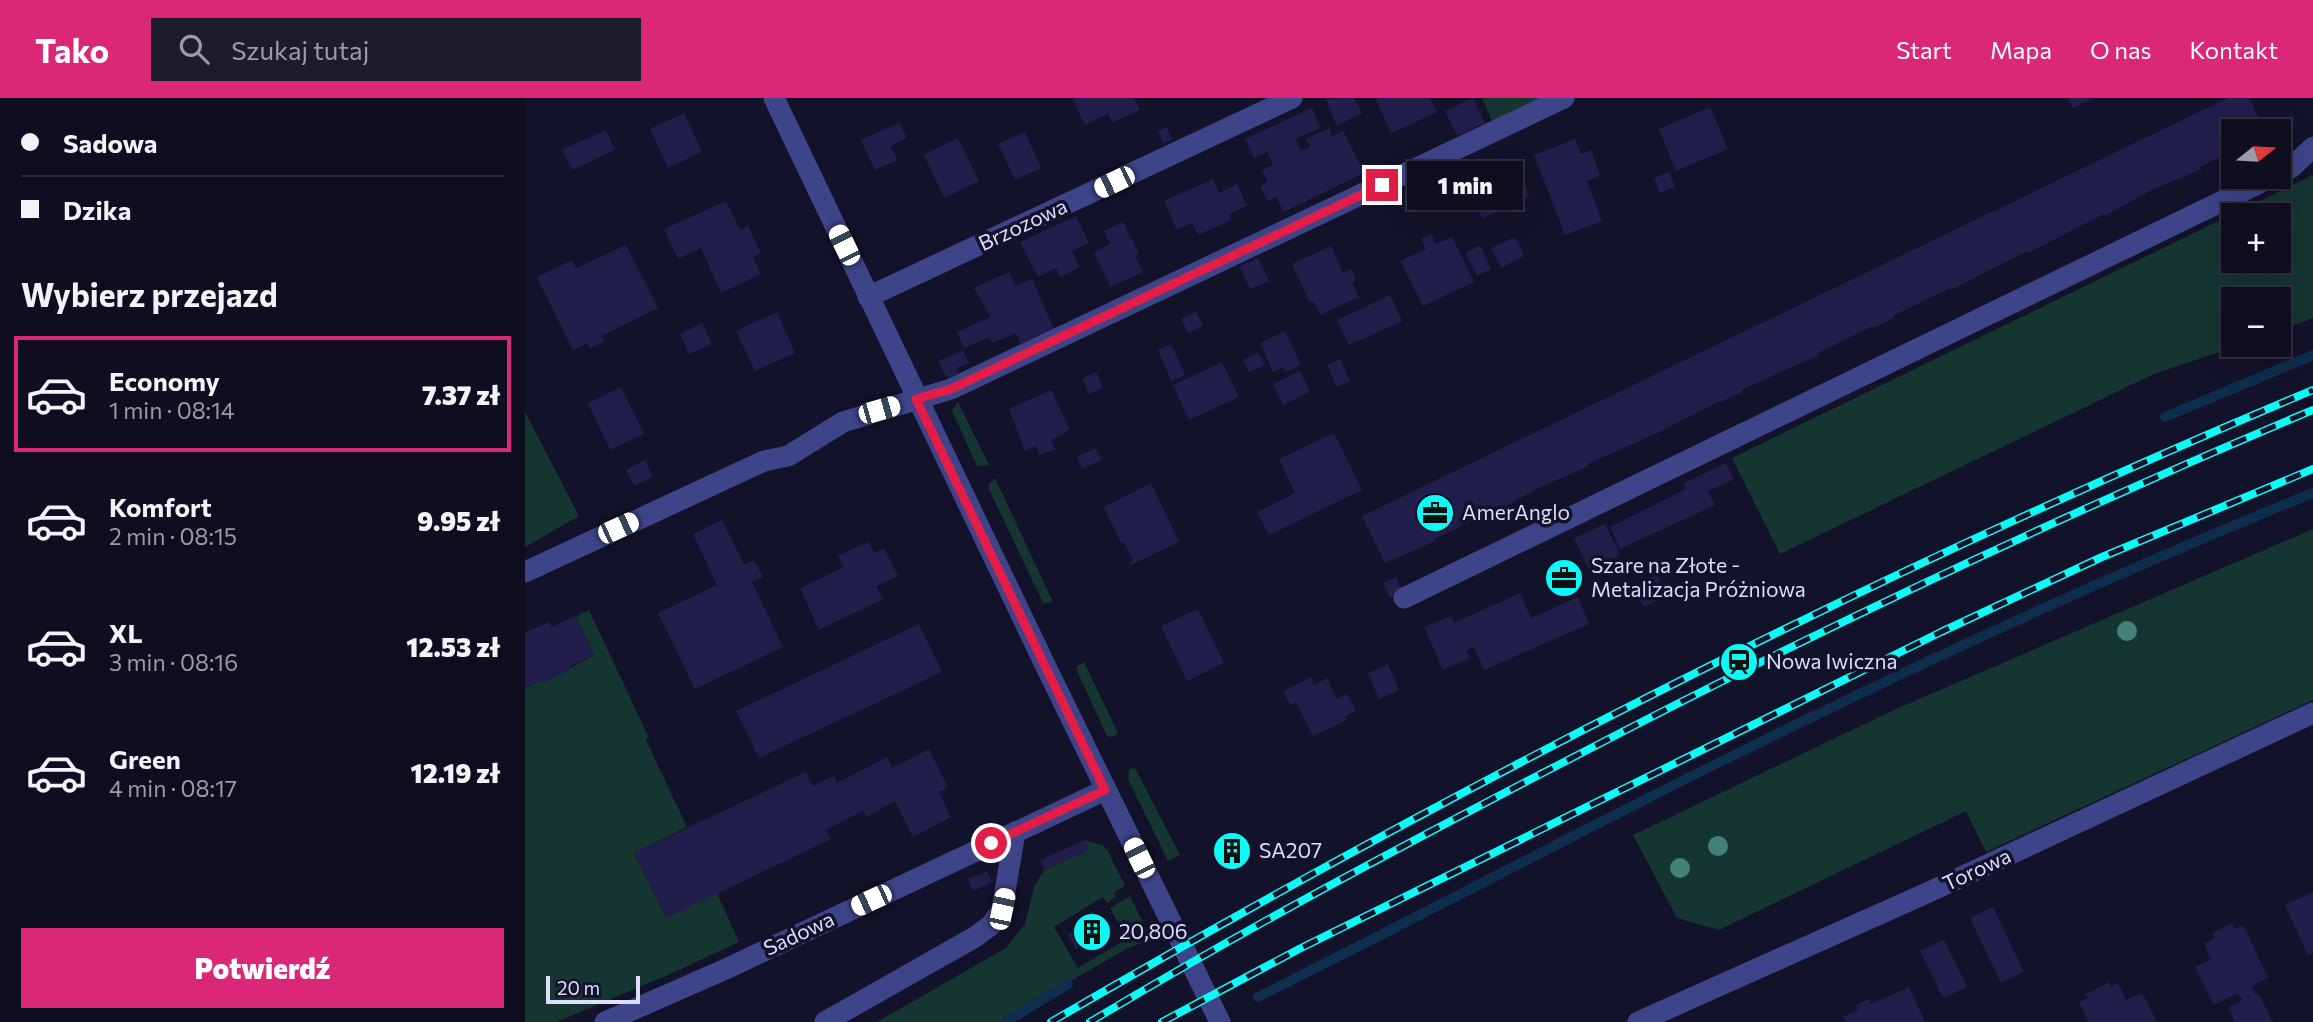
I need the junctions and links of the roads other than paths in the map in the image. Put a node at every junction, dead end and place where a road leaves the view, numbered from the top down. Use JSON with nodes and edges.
{"nodes":[{"id":1,"x":774,"y":98,"type":"edge"},
{"id":2,"x":1292,"y":98,"type":"edge"},
{"id":3,"x":1564,"y":98,"type":"edge"},
{"id":4,"x":2313,"y":147,"type":"edge"},
{"id":5,"x":2291,"y":168,"type":"edge"},
{"id":6,"x":2247,"y":189,"type":"edge"},
{"id":7,"x":868,"y":297,"type":"junction"},
{"id":8,"x":916,"y":399,"type":"junction"},
{"id":9,"x":525,"y":572,"type":"edge"},
{"id":10,"x":1404,"y":598,"type":"dead end"},
{"id":11,"x":2313,"y":713,"type":"edge"},
{"id":12,"x":1105,"y":790,"type":"junction"},
{"id":13,"x":1015,"y":832,"type":"junction"},
{"id":14,"x":605,"y":1022,"type":"edge"},
{"id":15,"x":825,"y":1022,"type":"edge"},
{"id":16,"x":1220,"y":1022,"type":"edge"},
{"id":17,"x":1638,"y":1022,"type":"edge"}],
"edges":[{"from":1,"to":7,"type":"street"},
{"from":2,"to":7,"type":"street","name":"Brzozowa"},
{"from":3,"to":8,"type":"street"},
{"from":4,"to":5,"type":"street"},
{"from":6,"to":10,"type":"street"},
{"from":7,"to":8,"type":"street"},
{"from":8,"to":9,"type":"street"},
{"from":8,"to":12,"type":"street"},
{"from":11,"to":17,"type":"street","name":"Torowa"},
{"from":12,"to":13,"type":"street","name":"Sadowa"},
{"from":12,"to":16,"type":"street"},
{"from":13,"to":14,"type":"street","name":"Sadowa"},
{"from":13,"to":15,"type":"street"}]}
